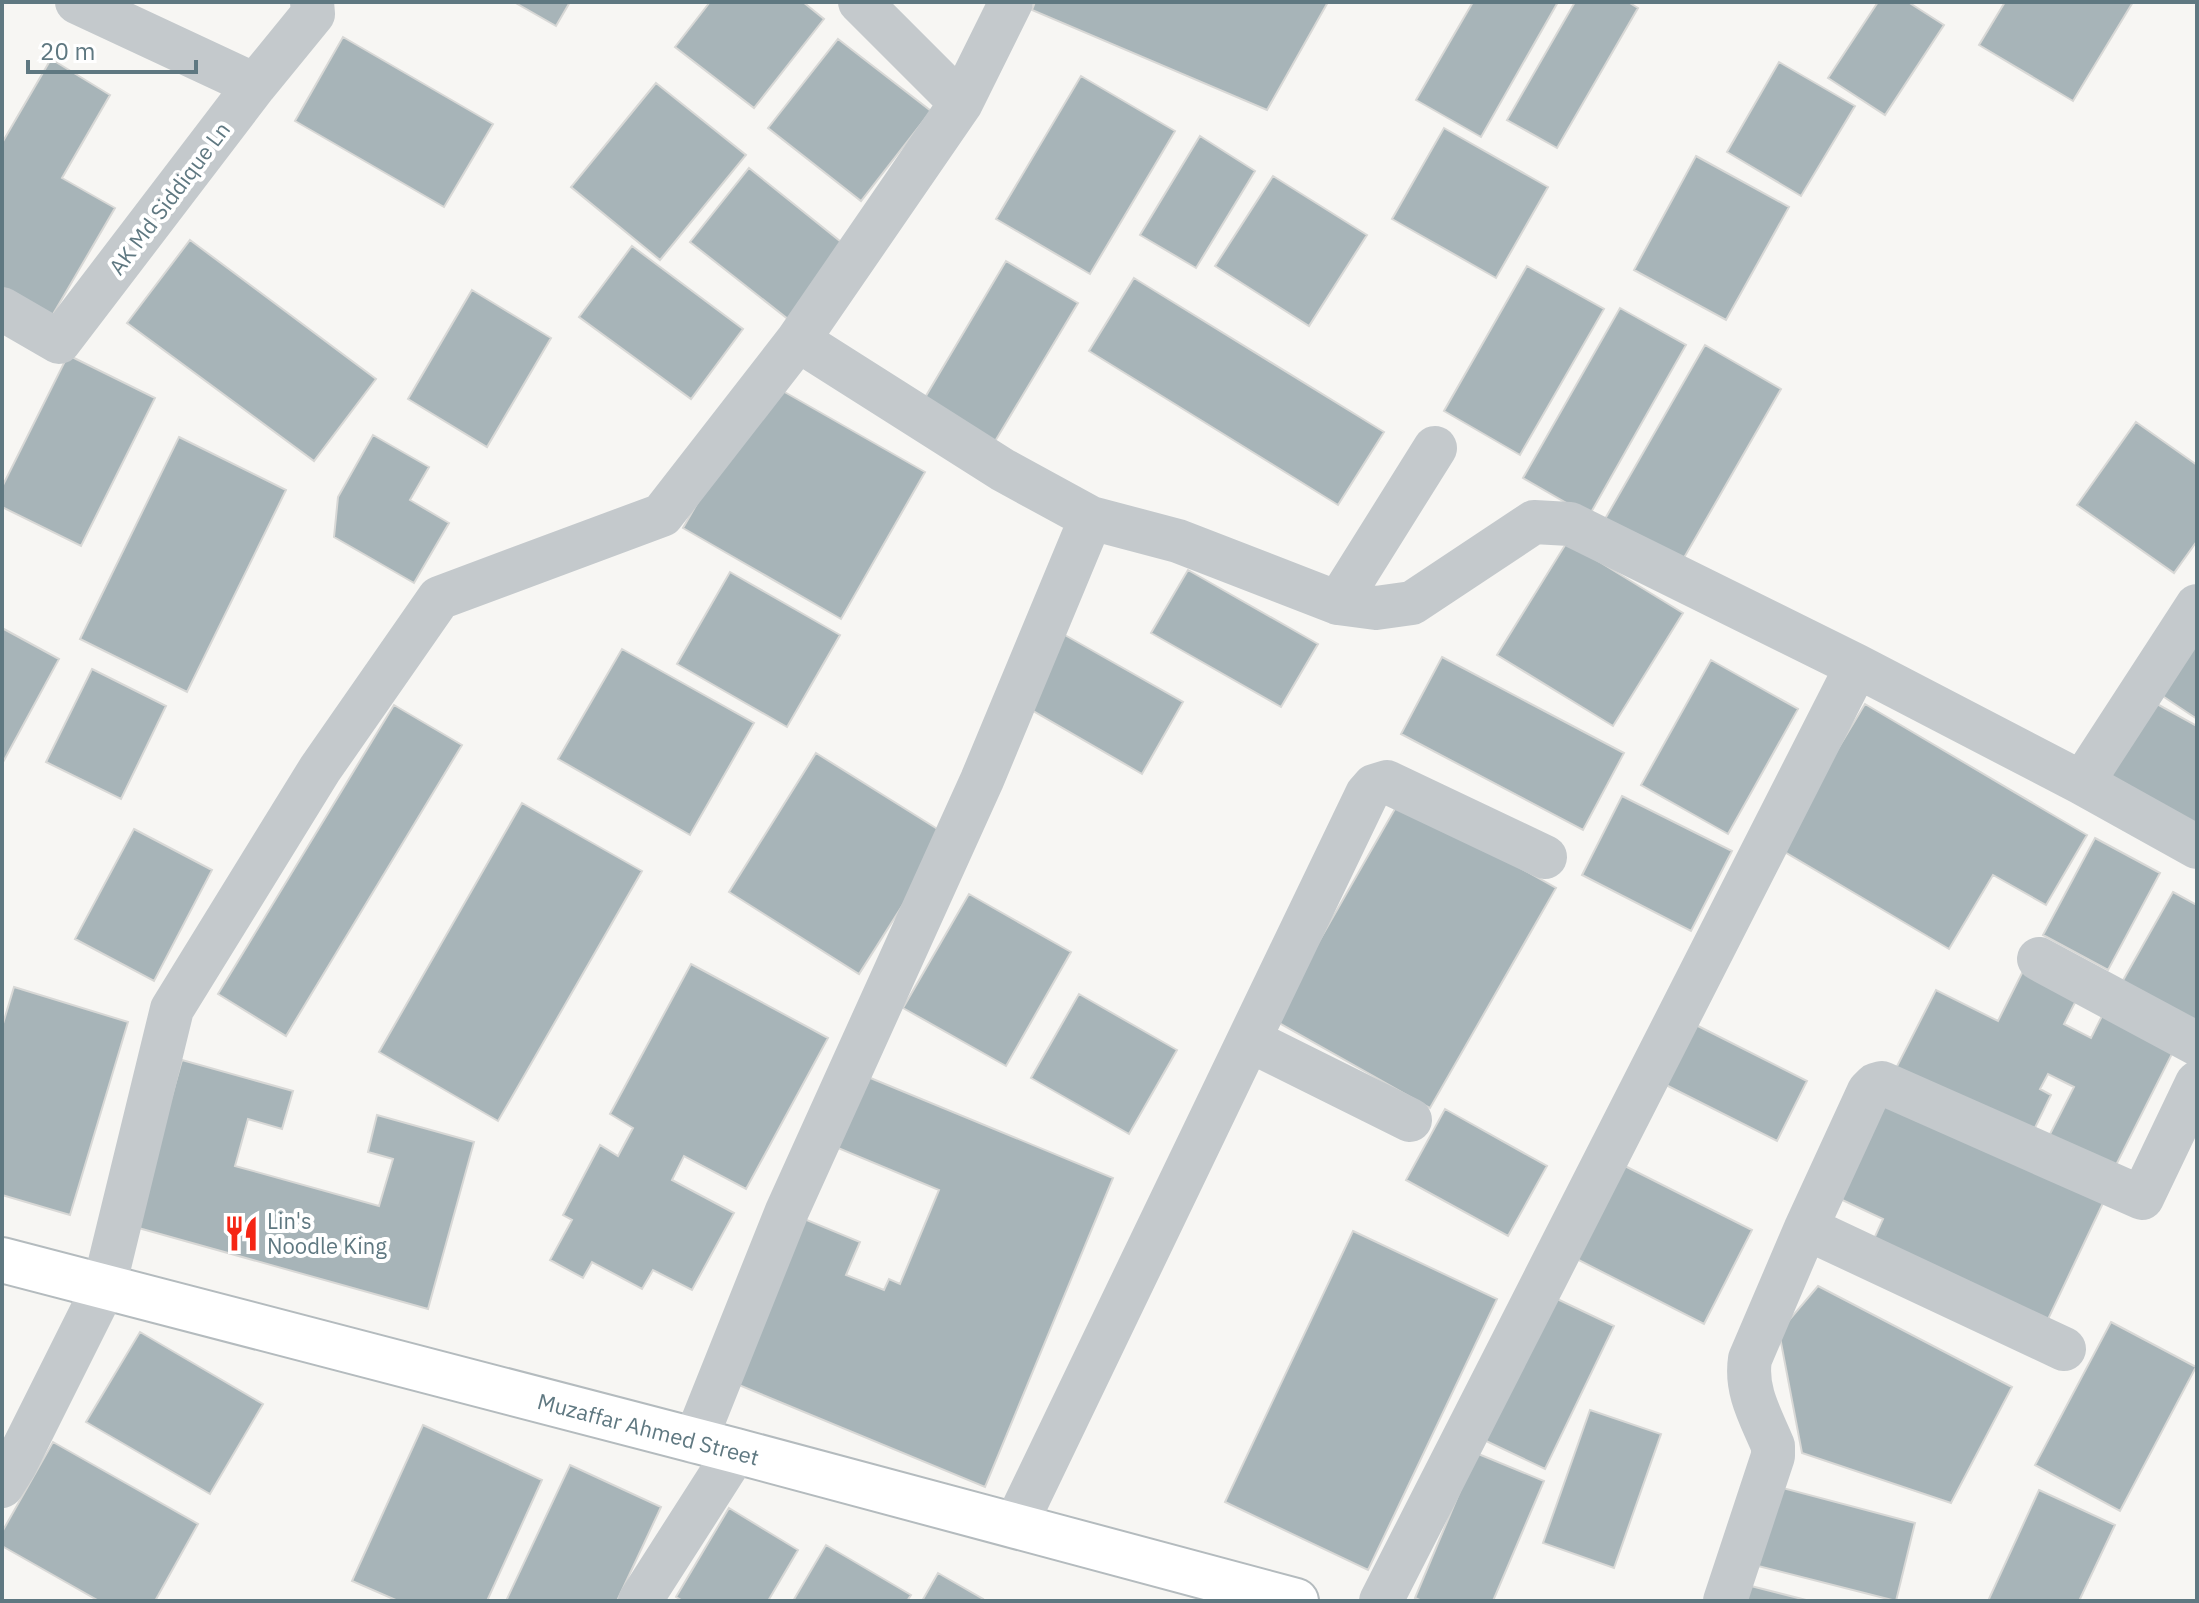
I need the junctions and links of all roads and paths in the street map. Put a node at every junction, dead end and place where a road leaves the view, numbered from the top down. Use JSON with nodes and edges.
{"nodes":[{"id":1,"x":77,"y":2,"type":"edge"},
{"id":2,"x":312,"y":2,"type":"edge"},
{"id":3,"x":860,"y":2,"type":"edge"},
{"id":4,"x":1011,"y":2,"type":"edge"},
{"id":5,"x":255,"y":85,"type":"junction"},
{"id":6,"x":961,"y":103,"type":"junction"},
{"id":7,"x":2,"y":309,"type":"edge"},
{"id":8,"x":798,"y":340,"type":"junction"},
{"id":9,"x":1435,"y":448,"type":"dead end"},
{"id":10,"x":1091,"y":518,"type":"junction"},
{"id":11,"x":1338,"y":603,"type":"junction"},
{"id":12,"x":2197,"y":606,"type":"edge"},
{"id":13,"x":1857,"y":666,"type":"junction"},
{"id":14,"x":2082,"y":783,"type":"junction"},
{"id":15,"x":2197,"y":847,"type":"edge"},
{"id":16,"x":1545,"y":857,"type":"dead end"},
{"id":17,"x":2039,"y":959,"type":"dead end"},
{"id":18,"x":1249,"y":1040,"type":"junction"},
{"id":19,"x":2197,"y":1044,"type":"edge"},
{"id":20,"x":2197,"y":1083,"type":"edge"},
{"id":21,"x":1410,"y":1120,"type":"dead end"},
{"id":22,"x":1806,"y":1228,"type":"junction"},
{"id":23,"x":2,"y":1260,"type":"edge"},
{"id":24,"x":104,"y":1287,"type":"junction"},
{"id":25,"x":2064,"y":1349,"type":"dead end"},
{"id":26,"x":716,"y":1446,"type":"junction"},
{"id":27,"x":2,"y":1486,"type":"edge"},
{"id":28,"x":1015,"y":1526,"type":"junction"},
{"id":29,"x":640,"y":1601,"type":"edge"},
{"id":30,"x":1296,"y":1601,"type":"edge"},
{"id":31,"x":1381,"y":1601,"type":"edge"},
{"id":32,"x":1725,"y":1601,"type":"edge"}],
"edges":[{"from":1,"to":5,"type":"street"},
{"from":2,"to":5,"type":"street","name":"AK Md Siddique Ln"},
{"from":3,"to":6,"type":"street"},
{"from":4,"to":6,"type":"street"},
{"from":5,"to":7,"type":"street","name":"AK Md Siddique Ln"},
{"from":6,"to":8,"type":"street"},
{"from":8,"to":10,"type":"street"},
{"from":8,"to":24,"type":"street"},
{"from":9,"to":11,"type":"street"},
{"from":10,"to":11,"type":"street"},
{"from":10,"to":26,"type":"street"},
{"from":11,"to":13,"type":"street"},
{"from":12,"to":14,"type":"street"},
{"from":13,"to":14,"type":"street"},
{"from":13,"to":31,"type":"street"},
{"from":14,"to":15,"type":"street"},
{"from":16,"to":18,"type":"street"},
{"from":17,"to":19,"type":"street"},
{"from":18,"to":21,"type":"street"},
{"from":18,"to":28,"type":"street"},
{"from":20,"to":22,"type":"street"},
{"from":22,"to":25,"type":"street"},
{"from":22,"to":32,"type":"street"},
{"from":23,"to":24,"type":"main road","name":"Muzaffar Ahmed Street"},
{"from":24,"to":26,"type":"main road","name":"Muzaffar Ahmed Street"},
{"from":24,"to":27,"type":"street"},
{"from":26,"to":28,"type":"main road","name":"Muzaffar Ahmed Street"},
{"from":26,"to":29,"type":"street"},
{"from":28,"to":30,"type":"main road","name":"Muzaffar Ahmed Street"}]}
